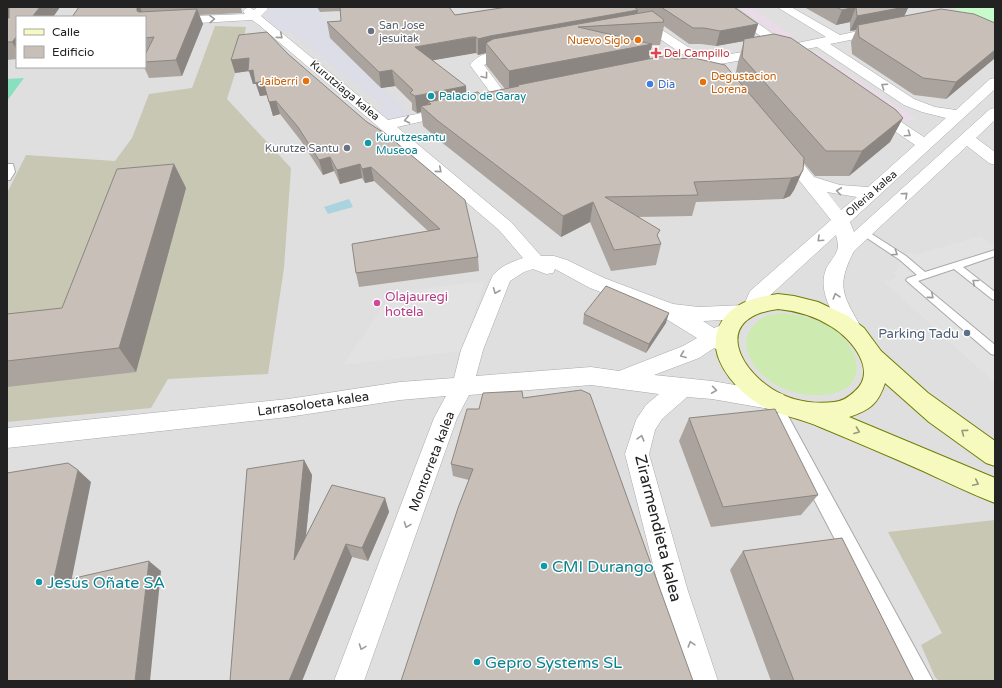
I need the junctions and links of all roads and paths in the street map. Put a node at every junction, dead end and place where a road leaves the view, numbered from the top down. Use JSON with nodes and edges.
{"nodes":[{"id":1,"x":266,"y":7,"type":"edge"},
{"id":2,"x":619,"y":7,"type":"edge"},
{"id":3,"x":727,"y":7,"type":"edge"},
{"id":4,"x":783,"y":7,"type":"edge"},
{"id":5,"x":249,"y":10,"type":"edge"},
{"id":6,"x":146,"y":22,"type":"edge"},
{"id":7,"x":650,"y":28,"type":"junction"},
{"id":8,"x":896,"y":28,"type":"edge"},
{"id":9,"x":636,"y":31,"type":"edge"},
{"id":10,"x":838,"y":39,"type":"junction"},
{"id":11,"x":820,"y":43,"type":"junction"},
{"id":12,"x":785,"y":49,"type":"junction"},
{"id":13,"x":529,"y":50,"type":"edge"},
{"id":14,"x":725,"y":58,"type":"junction"},
{"id":15,"x":695,"y":59,"type":"junction"},
{"id":16,"x":802,"y":60,"type":"edge"},
{"id":17,"x":672,"y":68,"type":"edge"},
{"id":18,"x":995,"y":82,"type":"edge"},
{"id":19,"x":488,"y":104,"type":"edge"},
{"id":20,"x":867,"y":105,"type":"edge"},
{"id":21,"x":465,"y":108,"type":"edge"},
{"id":22,"x":995,"y":112,"type":"edge"},
{"id":23,"x":958,"y":114,"type":"junction"},
{"id":24,"x":386,"y":125,"type":"junction"},
{"id":25,"x":967,"y":138,"type":"junction"},
{"id":26,"x":774,"y":139,"type":"edge"},
{"id":27,"x":925,"y":145,"type":"junction"},
{"id":28,"x":995,"y":160,"type":"edge"},
{"id":29,"x":7,"y":166,"type":"edge"},
{"id":30,"x":7,"y":178,"type":"edge"},
{"id":31,"x":808,"y":181,"type":"junction"},
{"id":32,"x":872,"y":192,"type":"junction"},
{"id":33,"x":840,"y":220,"type":"junction"},
{"id":34,"x":864,"y":232,"type":"junction"},
{"id":35,"x":511,"y":234,"type":"junction"},
{"id":36,"x":846,"y":248,"type":"junction"},
{"id":37,"x":995,"y":253,"type":"edge"},
{"id":38,"x":536,"y":262,"type":"junction"},
{"id":39,"x":956,"y":266,"type":"junction"},
{"id":40,"x":514,"y":268,"type":"junction"},
{"id":41,"x":924,"y":276,"type":"junction"},
{"id":42,"x":995,"y":297,"type":"edge"},
{"id":43,"x":665,"y":309,"type":"junction"},
{"id":44,"x":748,"y":309,"type":"junction"},
{"id":45,"x":853,"y":331,"type":"junction"},
{"id":46,"x":723,"y":338,"type":"junction"},
{"id":47,"x":995,"y":351,"type":"edge"},
{"id":48,"x":872,"y":356,"type":"junction"},
{"id":49,"x":620,"y":380,"type":"junction"},
{"id":50,"x":462,"y":385,"type":"junction"},
{"id":51,"x":682,"y":388,"type":"junction"},
{"id":52,"x":778,"y":410,"type":"junction"},
{"id":53,"x":808,"y":412,"type":"junction"},
{"id":54,"x":7,"y":438,"type":"edge"},
{"id":55,"x":991,"y":448,"type":"edge"},
{"id":56,"x":995,"y":491,"type":"edge"},
{"id":57,"x":349,"y":681,"type":"edge"},
{"id":58,"x":702,"y":681,"type":"edge"},
{"id":59,"x":921,"y":681,"type":"edge"}],
"edges":[{"from":1,"to":5,"type":"street"},
{"from":2,"to":7,"type":"street"},
{"from":3,"to":12,"type":"street"},
{"from":4,"to":10,"type":"street"},
{"from":6,"to":5,"type":"street","one_way":true},
{"from":5,"to":24,"type":"street","name":"Kurutziaga kalea","one_way":true},
{"from":7,"to":9,"type":"street"},
{"from":7,"to":15,"type":"street"},
{"from":8,"to":10,"type":"street"},
{"from":10,"to":11,"type":"street"},
{"from":11,"to":12,"type":"street"},
{"from":23,"to":11,"type":"street","one_way":true},
{"from":12,"to":14,"type":"street"},
{"from":12,"to":16,"type":"street"},
{"from":13,"to":19,"type":"street","one_way":true},
{"from":14,"to":15,"type":"street"},
{"from":14,"to":15,"type":"street"},
{"from":15,"to":17,"type":"street"},
{"from":18,"to":23,"type":"street","name":"Olleria kalea"},
{"from":20,"to":27,"type":"street","one_way":true},
{"from":21,"to":24,"type":"street","one_way":true},
{"from":22,"to":25,"type":"street","name":"Olleria kalea"},
{"from":23,"to":27,"type":"street","name":"Olleria kalea"},
{"from":24,"to":35,"type":"street","name":"Kurutziaga kalea","one_way":true},
{"from":25,"to":28,"type":"street"},
{"from":34,"to":25,"type":"street","name":"Olleria kalea","one_way":true},
{"from":26,"to":31,"type":"street"},
{"from":27,"to":32,"type":"street","name":"Olleria kalea"},
{"from":29,"to":30,"type":"lane"},
{"from":32,"to":31,"type":"street","one_way":true},
{"from":31,"to":33,"type":"street"},
{"from":32,"to":33,"type":"street","name":"Olleria kalea"},
{"from":33,"to":36,"type":"street"},
{"from":33,"to":44,"type":"street","name":"Olleria kalea","one_way":true},
{"from":34,"to":36,"type":"street","name":"Olleria kalea"},
{"from":34,"to":41,"type":"lane","one_way":true},
{"from":35,"to":38,"type":"street","name":"Kurutziaga kalea"},
{"from":35,"to":40,"type":"street"},
{"from":45,"to":36,"type":"street","name":"Olleria kalea","one_way":true},
{"from":37,"to":39,"type":"lane"},
{"from":38,"to":40,"type":"street","name":"Montorreta kalea"},
{"from":38,"to":43,"type":"street","name":"Kurutziaga kalea"},
{"from":39,"to":41,"type":"lane"},
{"from":42,"to":39,"type":"lane","one_way":true},
{"from":40,"to":50,"type":"street","name":"Montorreta kalea","one_way":true},
{"from":41,"to":47,"type":"lane","one_way":true},
{"from":43,"to":44,"type":"street","name":"Kurutziaga kalea"},
{"from":43,"to":46,"type":"street","name":"Kurutziaga kalea"},
{"from":44,"to":45,"type":"main road"},
{"from":44,"to":46,"type":"main road"},
{"from":45,"to":48,"type":"main road"},
{"from":46,"to":49,"type":"street","one_way":true},
{"from":46,"to":52,"type":"main road"},
{"from":48,"to":53,"type":"main road"},
{"from":55,"to":48,"type":"main road","one_way":true},
{"from":49,"to":50,"type":"street","name":"Larrasoloeta kalea"},
{"from":49,"to":51,"type":"street","name":"Larrasoloeta kalea"},
{"from":50,"to":54,"type":"street","name":"Larrasoloeta kalea"},
{"from":50,"to":57,"type":"street","name":"Montorreta kalea","one_way":true},
{"from":51,"to":52,"type":"street","name":"Larrasoloeta kalea","one_way":true},
{"from":58,"to":51,"type":"street","name":"Zirarmendieta kalea","one_way":true},
{"from":52,"to":53,"type":"main road"},
{"from":52,"to":59,"type":"street"},
{"from":53,"to":56,"type":"main road","one_way":true}]}
